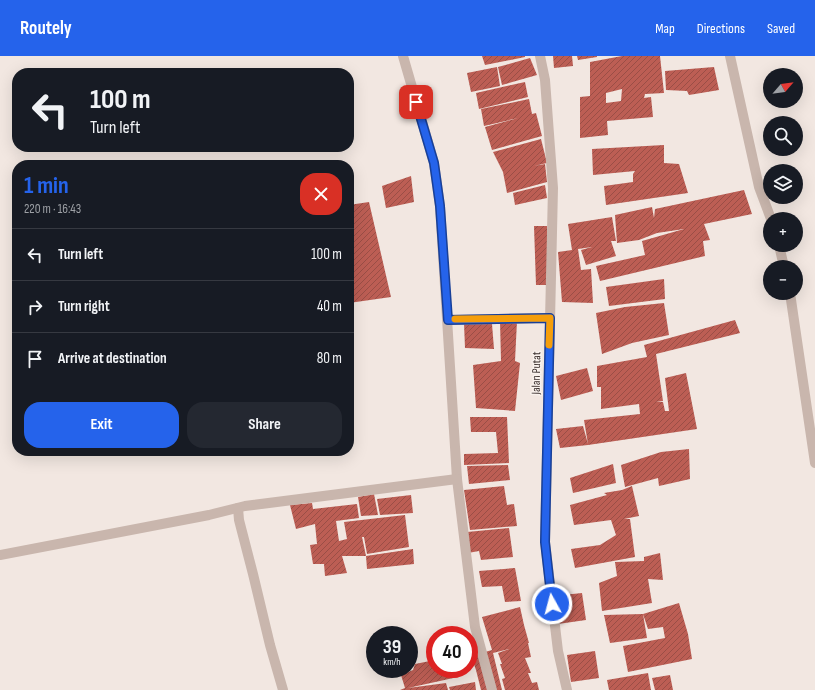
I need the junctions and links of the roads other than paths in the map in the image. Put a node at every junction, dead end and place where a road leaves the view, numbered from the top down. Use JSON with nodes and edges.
{"nodes":[{"id":1,"x":403,"y":56,"type":"edge"},
{"id":2,"x":540,"y":56,"type":"edge"},
{"id":3,"x":730,"y":56,"type":"edge"},
{"id":4,"x":768,"y":212,"type":"edge"},
{"id":5,"x":791,"y":300,"type":"edge"},
{"id":6,"x":547,"y":318,"type":"junction"},
{"id":7,"x":448,"y":320,"type":"junction"},
{"id":8,"x":815,"y":463,"type":"edge"},
{"id":9,"x":457,"y":479,"type":"junction"},
{"id":10,"x":238,"y":513,"type":"junction"},
{"id":11,"x":0,"y":555,"type":"edge"},
{"id":12,"x":283,"y":690,"type":"edge"},
{"id":13,"x":492,"y":690,"type":"edge"},
{"id":14,"x":567,"y":690,"type":"edge"}],
"edges":[{"from":1,"to":7,"type":"street"},
{"from":2,"to":6,"type":"street","name":"Jalan Putat"},
{"from":3,"to":4,"type":"street"},
{"from":5,"to":8,"type":"street"},
{"from":6,"to":7,"type":"street"},
{"from":6,"to":14,"type":"street","name":"Jalan Putat"},
{"from":7,"to":9,"type":"street"},
{"from":9,"to":10,"type":"street"},
{"from":9,"to":13,"type":"street"},
{"from":10,"to":11,"type":"street"},
{"from":10,"to":12,"type":"street"}]}
